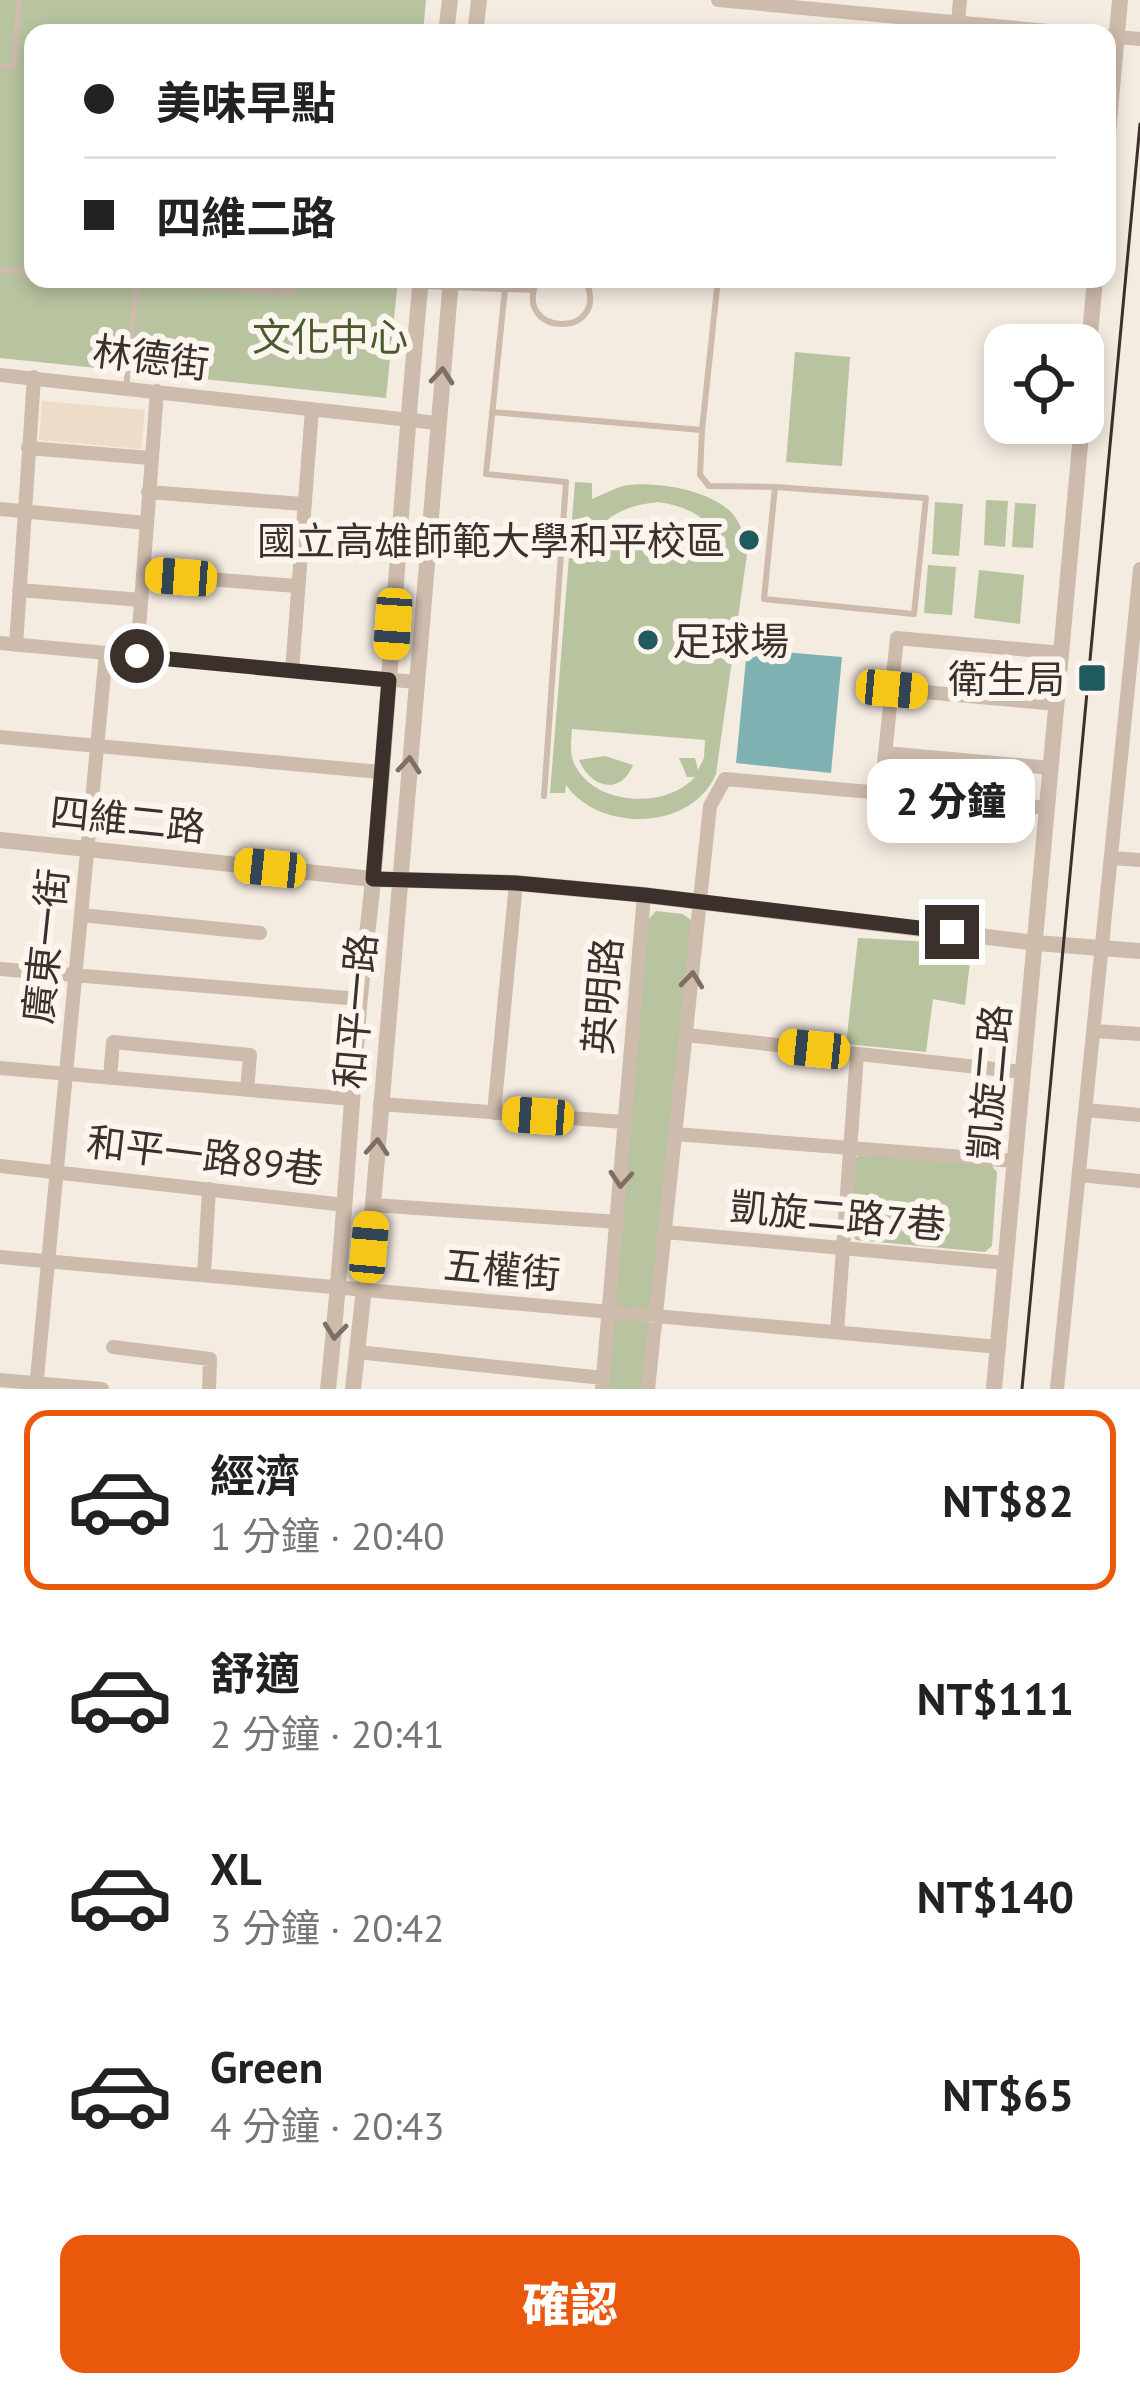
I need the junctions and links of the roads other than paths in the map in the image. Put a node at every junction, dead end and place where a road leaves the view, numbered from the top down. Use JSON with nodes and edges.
{"nodes":[{"id":1,"x":19,"y":0,"type":"edge"},
{"id":2,"x":718,"y":0,"type":"edge"},
{"id":3,"x":960,"y":0,"type":"edge"},
{"id":4,"x":752,"y":2,"type":"edge"},
{"id":5,"x":802,"y":4,"type":"edge"},
{"id":6,"x":958,"y":22,"type":"junction"},
{"id":7,"x":978,"y":24,"type":"edge"},
{"id":8,"x":0,"y":65,"type":"edge"},
{"id":9,"x":135,"y":288,"type":"edge"},
{"id":10,"x":234,"y":288,"type":"edge"},
{"id":11,"x":295,"y":288,"type":"edge"},
{"id":12,"x":420,"y":288,"type":"edge"},
{"id":13,"x":450,"y":288,"type":"edge"},
{"id":14,"x":495,"y":288,"type":"edge"},
{"id":15,"x":588,"y":288,"type":"edge"},
{"id":16,"x":717,"y":288,"type":"edge"},
{"id":17,"x":1094,"y":288,"type":"edge"},
{"id":18,"x":504,"y":289,"type":"junction"},
{"id":19,"x":533,"y":290,"type":"joint"},
{"id":20,"x":1091,"y":324,"type":"edge"},
{"id":21,"x":0,"y":375,"type":"edge"},
{"id":22,"x":34,"y":377,"type":"junction"},
{"id":23,"x":126,"y":388,"type":"junction"},
{"id":24,"x":157,"y":392,"type":"junction"},
{"id":25,"x":312,"y":409,"type":"junction"},
{"id":26,"x":492,"y":412,"type":"junction"},
{"id":27,"x":407,"y":420,"type":"junction"},
{"id":28,"x":437,"y":423,"type":"junction"},
{"id":29,"x":702,"y":430,"type":"junction"},
{"id":30,"x":1080,"y":444,"type":"edge"},
{"id":31,"x":28,"y":448,"type":"junction"},
{"id":32,"x":151,"y":458,"type":"junction"},
{"id":33,"x":775,"y":487,"type":"junction"},
{"id":34,"x":148,"y":492,"type":"junction"},
{"id":35,"x":303,"y":504,"type":"junction"},
{"id":36,"x":0,"y":508,"type":"edge"},
{"id":37,"x":24,"y":512,"type":"junction"},
{"id":38,"x":146,"y":523,"type":"junction"},
{"id":39,"x":1140,"y":569,"type":"edge"},
{"id":40,"x":143,"y":574,"type":"junction"},
{"id":41,"x":297,"y":586,"type":"junction"},
{"id":42,"x":19,"y":590,"type":"junction"},
{"id":43,"x":1139,"y":594,"type":"edge"},
{"id":44,"x":141,"y":600,"type":"junction"},
{"id":45,"x":8,"y":644,"type":"edge"},
{"id":46,"x":106,"y":653,"type":"junction"},
{"id":47,"x":1061,"y":653,"type":"junction"},
{"id":48,"x":137,"y":656,"type":"junction"},
{"id":49,"x":292,"y":671,"type":"junction"},
{"id":50,"x":389,"y":680,"type":"junction"},
{"id":51,"x":416,"y":682,"type":"junction"},
{"id":52,"x":892,"y":689,"type":"junction"},
{"id":53,"x":1057,"y":704,"type":"junction"},
{"id":54,"x":0,"y":737,"type":"edge"},
{"id":55,"x":97,"y":748,"type":"junction"},
{"id":56,"x":885,"y":753,"type":"junction"},
{"id":57,"x":1052,"y":768,"type":"junction"},
{"id":58,"x":380,"y":772,"type":"junction"},
{"id":59,"x":881,"y":793,"type":"junction"},
{"id":60,"x":544,"y":796,"type":"dead end"},
{"id":61,"x":1048,"y":808,"type":"junction"},
{"id":62,"x":0,"y":840,"type":"edge"},
{"id":63,"x":88,"y":848,"type":"junction"},
{"id":64,"x":1112,"y":858,"type":"junction"},
{"id":65,"x":1140,"y":860,"type":"edge"},
{"id":66,"x":373,"y":879,"type":"junction"},
{"id":67,"x":399,"y":881,"type":"junction"},
{"id":68,"x":516,"y":883,"type":"junction"},
{"id":69,"x":644,"y":895,"type":"junction"},
{"id":70,"x":700,"y":902,"type":"junction"},
{"id":71,"x":81,"y":915,"type":"junction"},
{"id":72,"x":260,"y":933,"type":"dead end"},
{"id":73,"x":1036,"y":943,"type":"junction"},
{"id":74,"x":1103,"y":948,"type":"junction"},
{"id":75,"x":1140,"y":951,"type":"edge"},
{"id":76,"x":0,"y":969,"type":"edge"},
{"id":77,"x":75,"y":975,"type":"junction"},
{"id":78,"x":360,"y":999,"type":"junction"},
{"id":79,"x":1094,"y":1030,"type":"junction"},
{"id":80,"x":1140,"y":1034,"type":"edge"},
{"id":81,"x":686,"y":1035,"type":"junction"},
{"id":82,"x":857,"y":1054,"type":"junction"},
{"id":83,"x":0,"y":1068,"type":"edge"},
{"id":84,"x":1023,"y":1072,"type":"junction"},
{"id":85,"x":65,"y":1074,"type":"junction"},
{"id":86,"x":110,"y":1078,"type":"junction"},
{"id":87,"x":247,"y":1090,"type":"junction"},
{"id":88,"x":352,"y":1099,"type":"junction"},
{"id":89,"x":380,"y":1104,"type":"junction"},
{"id":90,"x":1086,"y":1110,"type":"junction"},
{"id":91,"x":494,"y":1113,"type":"junction"},
{"id":92,"x":1140,"y":1115,"type":"edge"},
{"id":93,"x":624,"y":1122,"type":"junction"},
{"id":94,"x":675,"y":1134,"type":"junction"},
{"id":95,"x":849,"y":1148,"type":"junction"},
{"id":96,"x":1014,"y":1161,"type":"junction"},
{"id":97,"x":0,"y":1166,"type":"edge"},
{"id":98,"x":56,"y":1171,"type":"junction"},
{"id":99,"x":1079,"y":1175,"type":"junction"},
{"id":100,"x":1140,"y":1181,"type":"edge"},
{"id":101,"x":209,"y":1189,"type":"junction"},
{"id":102,"x":345,"y":1205,"type":"junction"},
{"id":103,"x":373,"y":1205,"type":"junction"},
{"id":104,"x":618,"y":1222,"type":"junction"},
{"id":105,"x":665,"y":1232,"type":"junction"},
{"id":106,"x":843,"y":1248,"type":"junction"},
{"id":107,"x":0,"y":1257,"type":"edge"},
{"id":108,"x":47,"y":1261,"type":"junction"},
{"id":109,"x":1006,"y":1263,"type":"junction"},
{"id":110,"x":204,"y":1275,"type":"junction"},
{"id":111,"x":340,"y":1288,"type":"junction"},
{"id":112,"x":365,"y":1290,"type":"junction"},
{"id":113,"x":609,"y":1312,"type":"junction"},
{"id":114,"x":656,"y":1316,"type":"junction"},
{"id":115,"x":837,"y":1332,"type":"junction"},
{"id":116,"x":113,"y":1347,"type":"dead end"},
{"id":117,"x":999,"y":1347,"type":"junction"},
{"id":118,"x":357,"y":1352,"type":"junction"},
{"id":119,"x":0,"y":1380,"type":"edge"},
{"id":120,"x":603,"y":1384,"type":"edge"},
{"id":121,"x":37,"y":1386,"type":"edge"},
{"id":122,"x":102,"y":1389,"type":"edge"},
{"id":123,"x":209,"y":1389,"type":"edge"},
{"id":124,"x":328,"y":1389,"type":"edge"},
{"id":125,"x":353,"y":1389,"type":"edge"},
{"id":126,"x":648,"y":1389,"type":"edge"},
{"id":127,"x":994,"y":1389,"type":"edge"},
{"id":128,"x":1057,"y":1389,"type":"edge"}],
"edges":[{"from":1,"to":8,"type":"lane"},
{"from":2,"to":4,"type":"street"},
{"from":3,"to":6,"type":"street"},
{"from":4,"to":5,"type":"street"},
{"from":5,"to":6,"type":"street"},
{"from":6,"to":7,"type":"street"},
{"from":9,"to":23,"type":"lane"},
{"from":10,"to":11,"type":"lane"},
{"from":12,"to":27,"type":"street","name":"和平一路"},
{"from":28,"to":13,"type":"street","name":"和平一路","one_way":true},
{"from":14,"to":18,"type":"lane"},
{"from":15,"to":19,"type":"lane"},
{"from":16,"to":29,"type":"lane"},
{"from":17,"to":20,"type":"street"},
{"from":18,"to":19,"type":"lane"},
{"from":18,"to":26,"type":"lane"},
{"from":21,"to":22,"type":"street","name":"林德街"},
{"from":22,"to":23,"type":"street","name":"林德街"},
{"from":22,"to":31,"type":"street"},
{"from":23,"to":24,"type":"street","name":"林德街"},
{"from":24,"to":25,"type":"street","name":"林德街"},
{"from":24,"to":32,"type":"street"},
{"from":25,"to":27,"type":"street","name":"林德街"},
{"from":25,"to":35,"type":"street"},
{"from":26,"to":29,"type":"lane"},
{"from":26,"to":60,"type":"lane"},
{"from":27,"to":28,"type":"street","name":"林德街"},
{"from":27,"to":50,"type":"street","name":"和平一路"},
{"from":28,"to":51,"type":"street","name":"和平一路"},
{"from":29,"to":33,"type":"lane"},
{"from":30,"to":47,"type":"street","name":"凱旋二路"},
{"from":31,"to":32,"type":"street"},
{"from":31,"to":37,"type":"street"},
{"from":32,"to":34,"type":"street"},
{"from":33,"to":33,"type":"lane"},
{"from":34,"to":35,"type":"street"},
{"from":34,"to":38,"type":"street"},
{"from":35,"to":41,"type":"street"},
{"from":36,"to":37,"type":"street"},
{"from":37,"to":38,"type":"street"},
{"from":37,"to":42,"type":"street"},
{"from":38,"to":40,"type":"street"},
{"from":39,"to":43,"type":"street"},
{"from":40,"to":41,"type":"street"},
{"from":40,"to":44,"type":"street"},
{"from":41,"to":49,"type":"street"},
{"from":42,"to":44,"type":"street"},
{"from":42,"to":45,"type":"street"},
{"from":43,"to":64,"type":"street"},
{"from":44,"to":48,"type":"street"},
{"from":45,"to":46,"type":"street"},
{"from":46,"to":48,"type":"street"},
{"from":46,"to":55,"type":"street","name":"廣東一街"},
{"from":47,"to":52,"type":"street"},
{"from":47,"to":53,"type":"street","name":"凱旋二路"},
{"from":48,"to":49,"type":"street"},
{"from":49,"to":50,"type":"street"},
{"from":50,"to":51,"type":"street"},
{"from":50,"to":58,"type":"street","name":"和平一路"},
{"from":67,"to":51,"type":"street","name":"和平一路","one_way":true},
{"from":52,"to":53,"type":"street"},
{"from":52,"to":56,"type":"street"},
{"from":53,"to":57,"type":"street","name":"凱旋二路"},
{"from":54,"to":55,"type":"street"},
{"from":55,"to":58,"type":"street"},
{"from":55,"to":63,"type":"street","name":"廣東一街"},
{"from":56,"to":57,"type":"street"},
{"from":56,"to":59,"type":"street"},
{"from":57,"to":61,"type":"street","name":"凱旋二路"},
{"from":58,"to":66,"type":"street","name":"和平一路"},
{"from":59,"to":61,"type":"street"},
{"from":59,"to":70,"type":"street"},
{"from":61,"to":73,"type":"street","name":"凱旋二路"},
{"from":62,"to":63,"type":"street","name":"四維二路"},
{"from":63,"to":66,"type":"street","name":"四維二路"},
{"from":63,"to":71,"type":"street","name":"廣東一街"},
{"from":64,"to":65,"type":"street"},
{"from":64,"to":74,"type":"street"},
{"from":66,"to":67,"type":"street","name":"四維二路"},
{"from":66,"to":78,"type":"street","name":"和平一路"},
{"from":67,"to":68,"type":"street","name":"四維二路"},
{"from":67,"to":89,"type":"street","name":"和平一路"},
{"from":68,"to":69,"type":"street","name":"四維二路"},
{"from":68,"to":91,"type":"street"},
{"from":69,"to":70,"type":"street","name":"四維二路"},
{"from":69,"to":93,"type":"street","name":"英明路"},
{"from":70,"to":73,"type":"street","name":"四維二路"},
{"from":81,"to":70,"type":"street","one_way":true},
{"from":71,"to":72,"type":"street"},
{"from":71,"to":77,"type":"street","name":"廣東一街"},
{"from":73,"to":74,"type":"street","name":"四維二路"},
{"from":73,"to":84,"type":"street","name":"凱旋二路"},
{"from":74,"to":75,"type":"street","name":"四維二路"},
{"from":74,"to":79,"type":"street"},
{"from":76,"to":77,"type":"street"},
{"from":77,"to":78,"type":"street"},
{"from":77,"to":85,"type":"street","name":"廣東一街"},
{"from":78,"to":88,"type":"street","name":"和平一路"},
{"from":79,"to":80,"type":"street"},
{"from":79,"to":90,"type":"street"},
{"from":81,"to":82,"type":"street"},
{"from":81,"to":94,"type":"street"},
{"from":82,"to":84,"type":"street"},
{"from":82,"to":95,"type":"street"},
{"from":83,"to":85,"type":"street"},
{"from":84,"to":96,"type":"street","name":"凱旋二路"},
{"from":85,"to":86,"type":"street"},
{"from":85,"to":98,"type":"street","name":"廣東一街"},
{"from":86,"to":87,"type":"street"},
{"from":86,"to":87,"type":"street"},
{"from":87,"to":88,"type":"street"},
{"from":88,"to":102,"type":"street","name":"和平一路"},
{"from":89,"to":91,"type":"street"},
{"from":103,"to":89,"type":"street","name":"和平一路","one_way":true},
{"from":90,"to":92,"type":"street"},
{"from":90,"to":99,"type":"street"},
{"from":91,"to":93,"type":"street"},
{"from":93,"to":104,"type":"street","name":"英明路","one_way":true},
{"from":94,"to":95,"type":"street"},
{"from":94,"to":105,"type":"street"},
{"from":95,"to":96,"type":"street"},
{"from":95,"to":106,"type":"street"},
{"from":96,"to":109,"type":"street","name":"凱旋二路"},
{"from":97,"to":98,"type":"street","name":"和平一路89巷"},
{"from":98,"to":101,"type":"street","name":"和平一路89巷"},
{"from":98,"to":108,"type":"street","name":"廣東一街"},
{"from":99,"to":100,"type":"street"},
{"from":99,"to":128,"type":"street"},
{"from":101,"to":102,"type":"street","name":"和平一路89巷"},
{"from":101,"to":110,"type":"street"},
{"from":102,"to":111,"type":"street","name":"和平一路"},
{"from":103,"to":104,"type":"street"},
{"from":103,"to":112,"type":"street","name":"和平一路"},
{"from":104,"to":113,"type":"street","name":"英明路"},
{"from":105,"to":106,"type":"street","name":"凱旋二路7巷"},
{"from":105,"to":114,"type":"street"},
{"from":106,"to":109,"type":"street","name":"凱旋二路7巷"},
{"from":106,"to":115,"type":"street"},
{"from":107,"to":108,"type":"street","name":"五權街"},
{"from":108,"to":110,"type":"street","name":"五權街"},
{"from":108,"to":121,"type":"street","name":"廣東一街"},
{"from":109,"to":117,"type":"street","name":"凱旋二路"},
{"from":110,"to":111,"type":"street","name":"五權街"},
{"from":111,"to":112,"type":"street","name":"五權街"},
{"from":111,"to":124,"type":"street","name":"和平一路","one_way":true},
{"from":112,"to":113,"type":"street","name":"五權街"},
{"from":112,"to":118,"type":"street","name":"和平一路"},
{"from":113,"to":114,"type":"street","name":"五權街"},
{"from":113,"to":120,"type":"street","name":"英明路"},
{"from":114,"to":115,"type":"street","name":"五權街"},
{"from":114,"to":126,"type":"street"},
{"from":115,"to":117,"type":"street","name":"五權街"},
{"from":116,"to":123,"type":"street"},
{"from":117,"to":127,"type":"street","name":"凱旋二路"},
{"from":118,"to":120,"type":"street"},
{"from":118,"to":125,"type":"street","name":"和平一路"},
{"from":119,"to":121,"type":"street"},
{"from":121,"to":122,"type":"street"}]}
